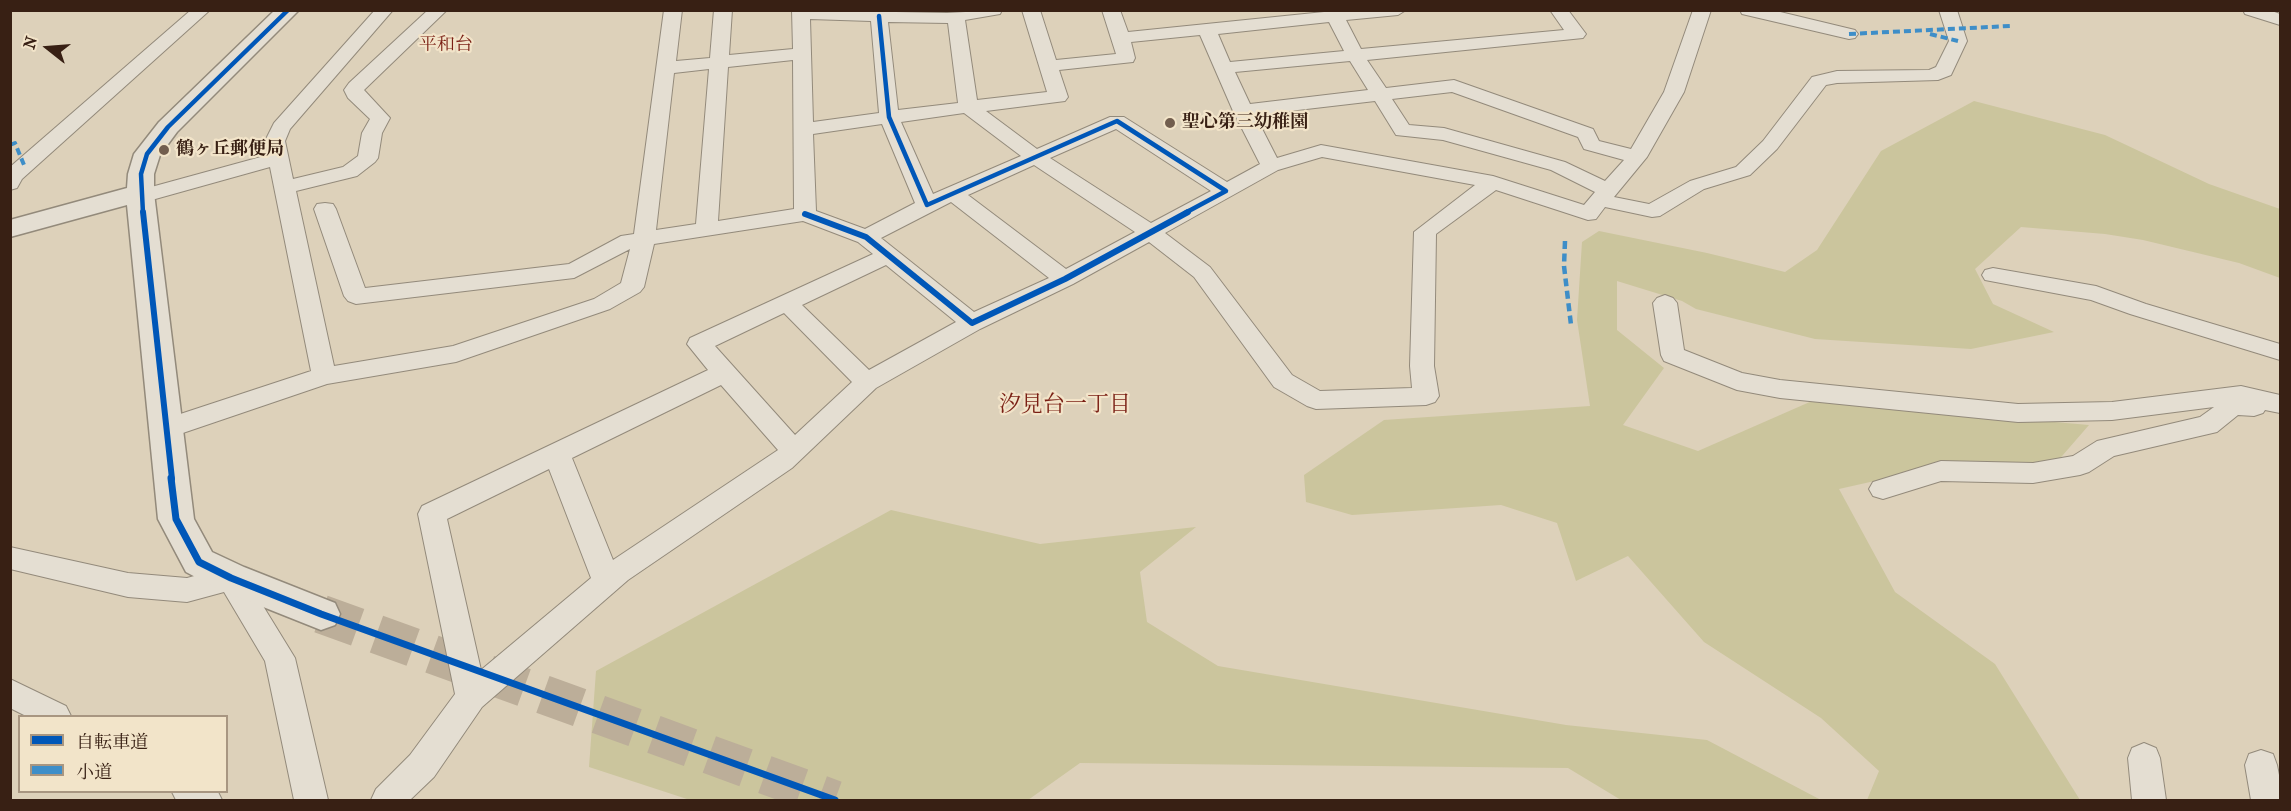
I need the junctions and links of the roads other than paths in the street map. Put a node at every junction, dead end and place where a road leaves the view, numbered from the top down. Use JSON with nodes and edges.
{"nodes":[{"id":1,"x":202,"y":10,"type":"edge"},
{"id":2,"x":288,"y":10,"type":"edge"},
{"id":3,"x":385,"y":10,"type":"edge"},
{"id":4,"x":438,"y":10,"type":"edge"},
{"id":5,"x":673,"y":10,"type":"edge"},
{"id":6,"x":723,"y":10,"type":"edge"},
{"id":7,"x":994,"y":10,"type":"edge"},
{"id":8,"x":1031,"y":10,"type":"edge"},
{"id":9,"x":1111,"y":10,"type":"edge"},
{"id":10,"x":1398,"y":10,"type":"edge"},
{"id":11,"x":1558,"y":10,"type":"edge"},
{"id":12,"x":1702,"y":10,"type":"edge"},
{"id":13,"x":1748,"y":10,"type":"edge"},
{"id":14,"x":1948,"y":10,"type":"edge"},
{"id":15,"x":2251,"y":10,"type":"edge"},
{"id":16,"x":802,"y":12,"type":"edge"},
{"id":17,"x":1333,"y":13,"type":"edge"},
{"id":18,"x":879,"y":16,"type":"junction"},
{"id":19,"x":956,"y":17,"type":"junction"},
{"id":20,"x":2280,"y":20,"type":"edge"},
{"id":21,"x":1207,"y":30,"type":"junction"},
{"id":22,"x":1849,"y":34,"type":"dead end"},
{"id":23,"x":1121,"y":38,"type":"junction"},
{"id":24,"x":802,"y":53,"type":"junction"},
{"id":25,"x":1355,"y":55,"type":"junction"},
{"id":26,"x":718,"y":62,"type":"junction"},
{"id":27,"x":1047,"y":66,"type":"junction"},
{"id":28,"x":665,"y":68,"type":"junction"},
{"id":29,"x":1223,"y":68,"type":"junction"},
{"id":30,"x":1382,"y":95,"type":"junction"},
{"id":31,"x":968,"y":107,"type":"junction"},
{"id":32,"x":1243,"y":111,"type":"junction"},
{"id":33,"x":889,"y":117,"type":"junction"},
{"id":34,"x":803,"y":129,"type":"junction"},
{"id":35,"x":1035,"y":157,"type":"junction"},
{"id":36,"x":1637,"y":157,"type":"junction"},
{"id":37,"x":278,"y":158,"type":"junction"},
{"id":38,"x":1271,"y":166,"type":"junction"},
{"id":39,"x":1493,"y":182,"type":"junction"},
{"id":40,"x":10,"y":184,"type":"edge"},
{"id":41,"x":285,"y":187,"type":"junction"},
{"id":42,"x":1226,"y":191,"type":"junction"},
{"id":43,"x":954,"y":194,"type":"junction"},
{"id":44,"x":140,"y":195,"type":"junction"},
{"id":45,"x":1604,"y":195,"type":"junction"},
{"id":46,"x":927,"y":205,"type":"junction"},
{"id":47,"x":324,"y":209,"type":"dead end"},
{"id":48,"x":805,"y":214,"type":"junction"},
{"id":49,"x":10,"y":229,"type":"edge"},
{"id":50,"x":706,"y":231,"type":"junction"},
{"id":51,"x":1150,"y":232,"type":"junction"},
{"id":52,"x":866,"y":237,"type":"junction"},
{"id":53,"x":644,"y":239,"type":"junction"},
{"id":54,"x":888,"y":255,"type":"junction"},
{"id":55,"x":1993,"y":275,"type":"dead end"},
{"id":56,"x":1065,"y":279,"type":"junction"},
{"id":57,"x":787,"y":303,"type":"junction"},
{"id":58,"x":1665,"y":303,"type":"dead end"},
{"id":59,"x":972,"y":323,"type":"junction"},
{"id":60,"x":2280,"y":352,"type":"edge"},
{"id":61,"x":724,"y":373,"type":"junction"},
{"id":62,"x":324,"y":376,"type":"junction"},
{"id":63,"x":867,"y":382,"type":"junction"},
{"id":64,"x":2280,"y":404,"type":"edge"},
{"id":65,"x":2280,"y":414,"type":"edge"},
{"id":66,"x":165,"y":429,"type":"junction"},
{"id":67,"x":794,"y":451,"type":"junction"},
{"id":68,"x":557,"y":454,"type":"junction"},
{"id":69,"x":1883,"y":489,"type":"dead end"},
{"id":70,"x":10,"y":558,"type":"edge"},
{"id":71,"x":231,"y":578,"type":"junction"},
{"id":72,"x":608,"y":581,"type":"junction"},
{"id":73,"x":321,"y":614,"type":"tunnel mouth"},
{"id":74,"x":10,"y":692,"type":"edge"},
{"id":75,"x":471,"y":697,"type":"junction"},
{"id":76,"x":51,"y":715,"type":"edge"},
{"id":77,"x":2144,"y":758,"type":"dead end"},
{"id":78,"x":2261,"y":765,"type":"dead end"},
{"id":79,"x":191,"y":793,"type":"edge"},
{"id":80,"x":206,"y":801,"type":"edge"},
{"id":81,"x":312,"y":801,"type":"edge"},
{"id":82,"x":388,"y":801,"type":"edge"},
{"id":83,"x":2149,"y":801,"type":"edge"},
{"id":84,"x":2268,"y":801,"type":"edge"}],
"edges":[{"from":1,"to":40,"type":"street"},
{"from":2,"to":44,"type":"street"},
{"from":3,"to":37,"type":"street"},
{"from":4,"to":41,"type":"street"},
{"from":5,"to":28,"type":"street"},
{"from":6,"to":26,"type":"street"},
{"from":7,"to":19,"type":"street"},
{"from":8,"to":27,"type":"street"},
{"from":9,"to":23,"type":"street"},
{"from":10,"to":17,"type":"street"},
{"from":11,"to":25,"type":"street"},
{"from":12,"to":36,"type":"street"},
{"from":13,"to":22,"type":"street"},
{"from":14,"to":45,"type":"street"},
{"from":15,"to":20,"type":"street"},
{"from":16,"to":18,"type":"street"},
{"from":16,"to":24,"type":"street"},
{"from":17,"to":21,"type":"street"},
{"from":17,"to":25,"type":"street"},
{"from":18,"to":19,"type":"street"},
{"from":18,"to":33,"type":"street"},
{"from":19,"to":31,"type":"street"},
{"from":21,"to":23,"type":"street"},
{"from":21,"to":29,"type":"street"},
{"from":23,"to":27,"type":"street"},
{"from":24,"to":26,"type":"street"},
{"from":24,"to":34,"type":"street"},
{"from":25,"to":29,"type":"street"},
{"from":25,"to":30,"type":"street"},
{"from":26,"to":28,"type":"street"},
{"from":26,"to":50,"type":"street"},
{"from":27,"to":31,"type":"street"},
{"from":28,"to":53,"type":"street"},
{"from":29,"to":32,"type":"street"},
{"from":30,"to":32,"type":"street"},
{"from":30,"to":36,"type":"street"},
{"from":30,"to":45,"type":"street"},
{"from":31,"to":33,"type":"street"},
{"from":31,"to":35,"type":"street"},
{"from":32,"to":38,"type":"street"},
{"from":33,"to":34,"type":"street"},
{"from":33,"to":46,"type":"street"},
{"from":34,"to":48,"type":"street"},
{"from":35,"to":42,"type":"street"},
{"from":35,"to":43,"type":"street"},
{"from":35,"to":51,"type":"street"},
{"from":36,"to":45,"type":"street"},
{"from":37,"to":41,"type":"street"},
{"from":37,"to":44,"type":"street"},
{"from":38,"to":39,"type":"street"},
{"from":38,"to":42,"type":"street"},
{"from":39,"to":45,"type":"street"},
{"from":39,"to":51,"type":"street"},
{"from":41,"to":62,"type":"street"},
{"from":42,"to":51,"type":"street"},
{"from":43,"to":46,"type":"street"},
{"from":43,"to":56,"type":"street"},
{"from":44,"to":49,"type":"street"},
{"from":44,"to":66,"type":"street"},
{"from":46,"to":52,"type":"street"},
{"from":47,"to":53,"type":"street"},
{"from":48,"to":50,"type":"street"},
{"from":48,"to":52,"type":"street"},
{"from":50,"to":53,"type":"street"},
{"from":51,"to":56,"type":"street"},
{"from":52,"to":54,"type":"street"},
{"from":53,"to":62,"type":"street"},
{"from":54,"to":57,"type":"street"},
{"from":54,"to":59,"type":"street"},
{"from":55,"to":60,"type":"street"},
{"from":56,"to":59,"type":"street"},
{"from":57,"to":61,"type":"street"},
{"from":57,"to":63,"type":"street"},
{"from":58,"to":64,"type":"street"},
{"from":59,"to":63,"type":"street"},
{"from":61,"to":67,"type":"street"},
{"from":61,"to":68,"type":"street"},
{"from":62,"to":66,"type":"street"},
{"from":63,"to":67,"type":"street"},
{"from":65,"to":69,"type":"street"},
{"from":66,"to":71,"type":"street"},
{"from":67,"to":72,"type":"street"},
{"from":68,"to":72,"type":"street"},
{"from":68,"to":75,"type":"street"},
{"from":70,"to":71,"type":"street"},
{"from":71,"to":73,"type":"street"},
{"from":71,"to":81,"type":"street"},
{"from":72,"to":75,"type":"street"},
{"from":74,"to":76,"type":"street"},
{"from":75,"to":82,"type":"street"},
{"from":77,"to":83,"type":"street"},
{"from":78,"to":84,"type":"street"},
{"from":79,"to":80,"type":"street"}]}
